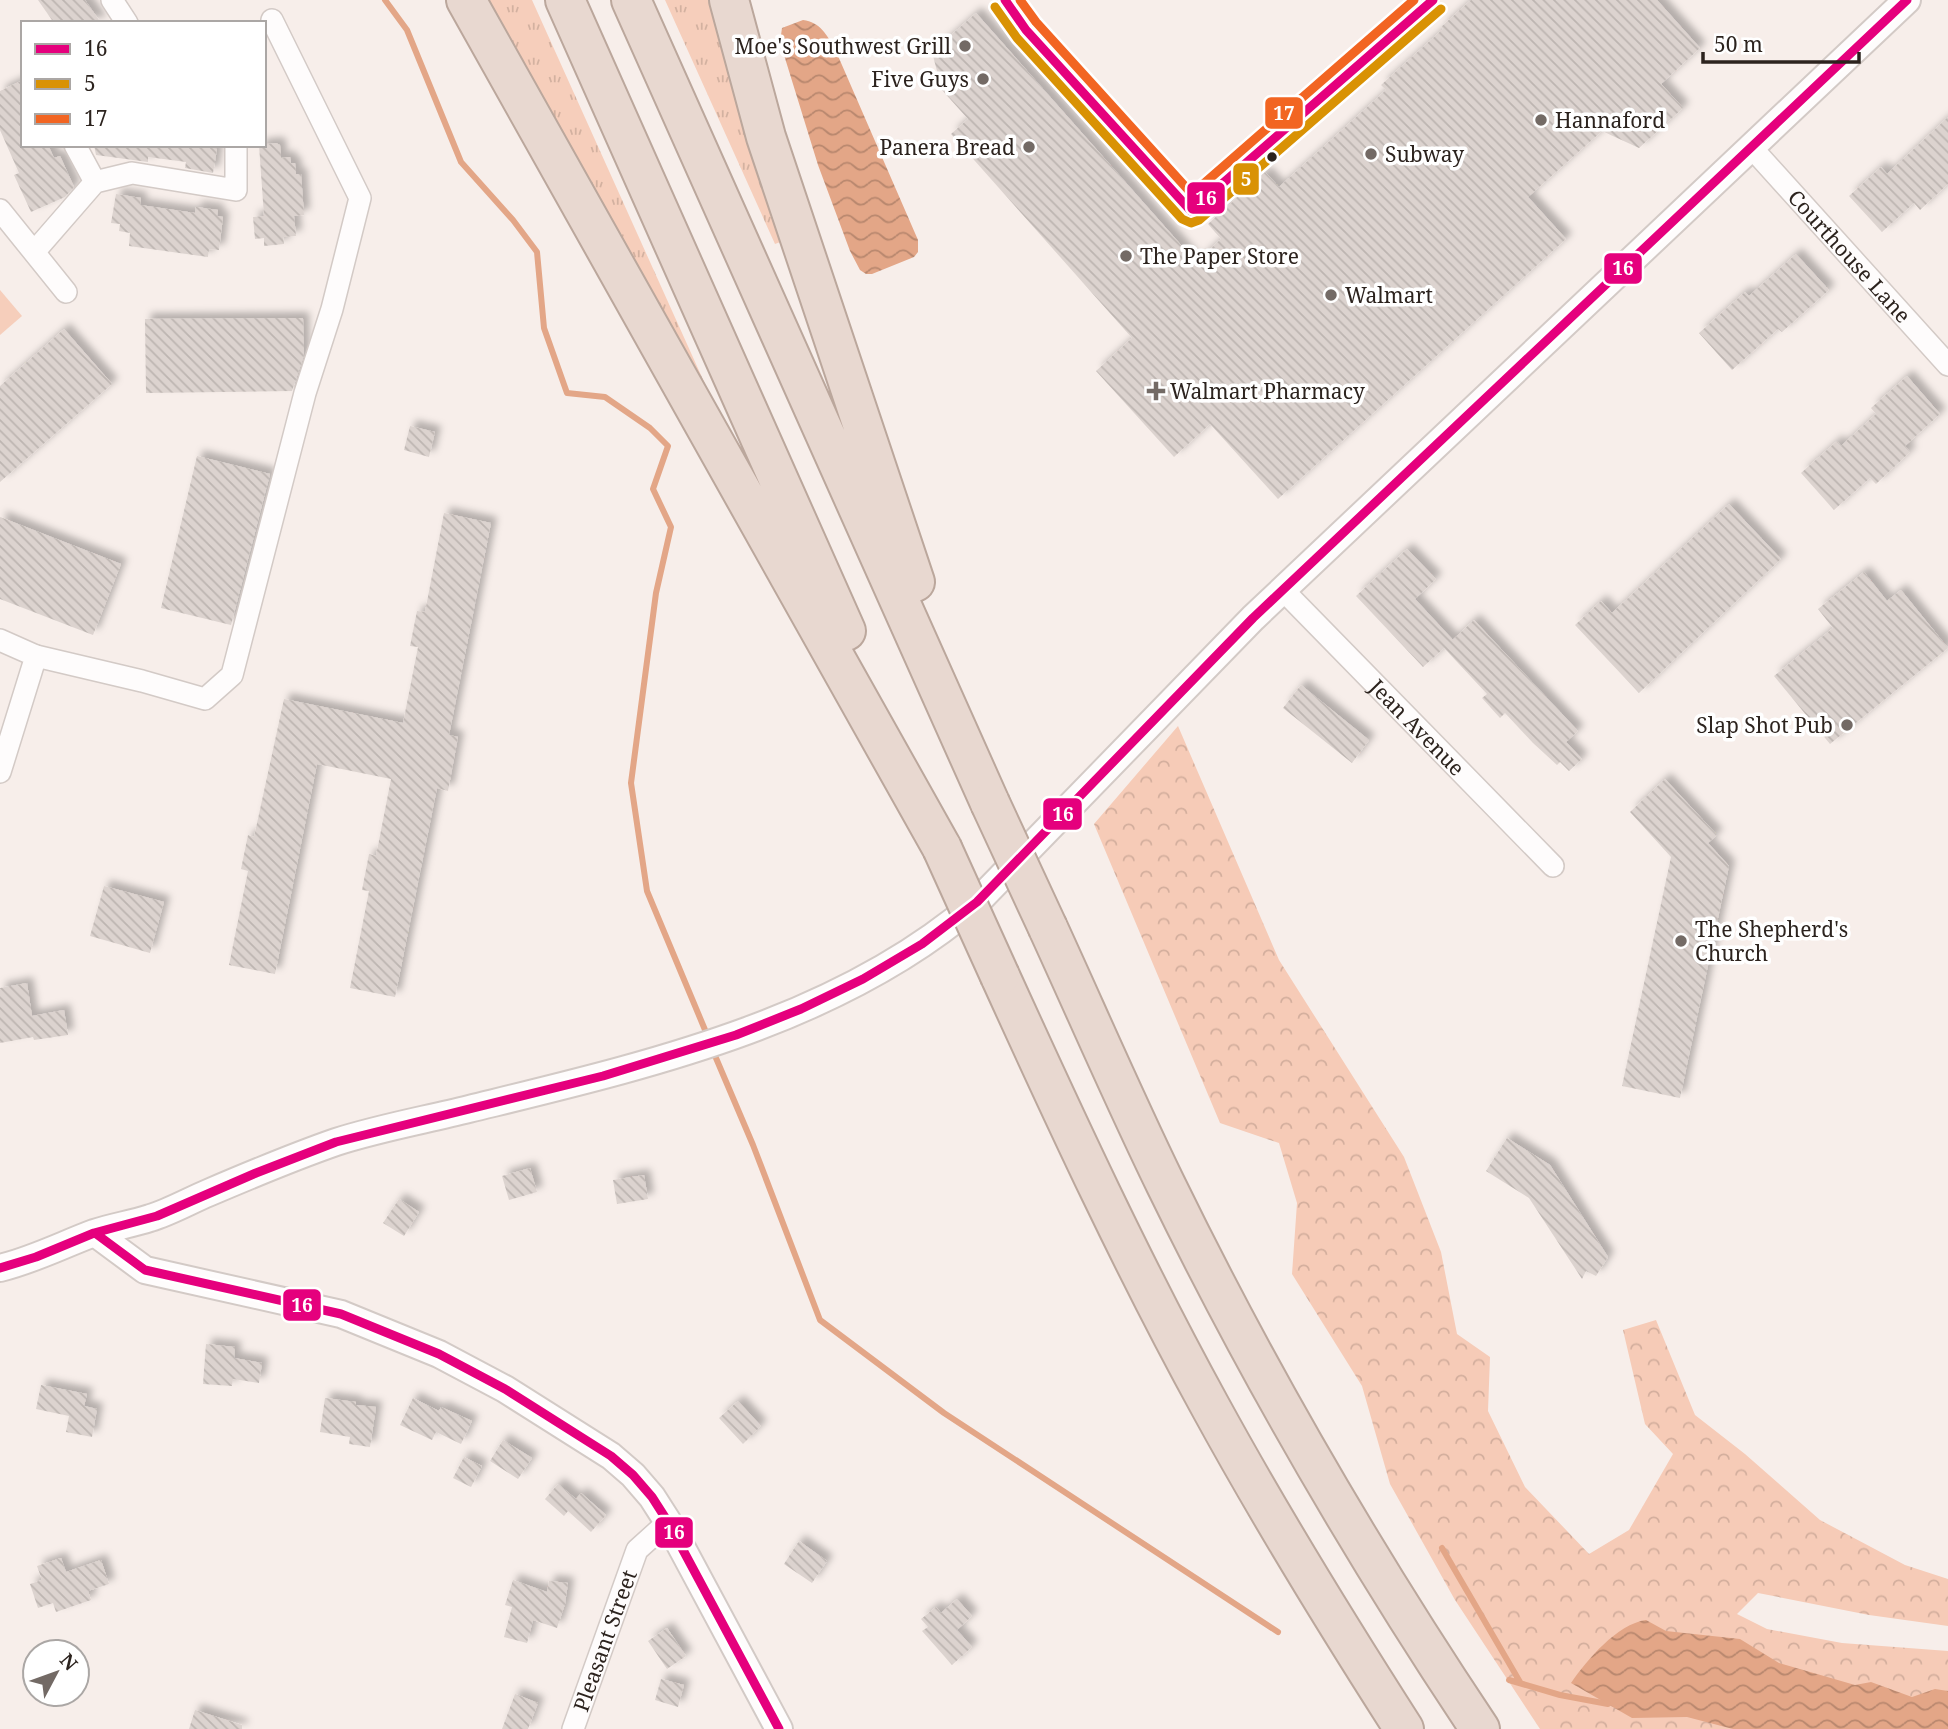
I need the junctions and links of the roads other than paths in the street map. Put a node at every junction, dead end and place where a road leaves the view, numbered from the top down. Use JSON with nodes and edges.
{"nodes":[{"id":1,"x":112,"y":0,"type":"edge"},
{"id":2,"x":466,"y":0,"type":"edge"},
{"id":3,"x":565,"y":0,"type":"edge"},
{"id":4,"x":631,"y":0,"type":"edge"},
{"id":5,"x":729,"y":0,"type":"edge"},
{"id":6,"x":1907,"y":0,"type":"edge"},
{"id":7,"x":272,"y":20,"type":"dead end"},
{"id":8,"x":126,"y":21,"type":"edge"},
{"id":9,"x":76,"y":147,"type":"edge"},
{"id":10,"x":236,"y":147,"type":"edge"},
{"id":11,"x":1751,"y":147,"type":"junction"},
{"id":12,"x":95,"y":182,"type":"junction"},
{"id":13,"x":0,"y":210,"type":"edge"},
{"id":14,"x":35,"y":251,"type":"junction"},
{"id":15,"x":66,"y":292,"type":"dead end"},
{"id":16,"x":1948,"y":365,"type":"edge"},
{"id":17,"x":1283,"y":590,"type":"junction"},
{"id":18,"x":0,"y":640,"type":"edge"},
{"id":19,"x":36,"y":656,"type":"junction"},
{"id":20,"x":0,"y":772,"type":"edge"},
{"id":21,"x":990,"y":803,"type":"junction"},
{"id":22,"x":942,"y":848,"type":"junction"},
{"id":23,"x":1553,"y":866,"type":"dead end"},
{"id":24,"x":95,"y":1233,"type":"junction"},
{"id":25,"x":0,"y":1268,"type":"edge"},
{"id":26,"x":668,"y":1522,"type":"junction"},
{"id":27,"x":573,"y":1729,"type":"edge"},
{"id":28,"x":779,"y":1729,"type":"edge"},
{"id":29,"x":1404,"y":1729,"type":"edge"},
{"id":30,"x":1479,"y":1729,"type":"edge"}],
"edges":[{"from":1,"to":8,"type":"street"},
{"from":2,"to":22,"type":"highway"},
{"from":3,"to":22,"type":"highway"},
{"from":4,"to":21,"type":"highway"},
{"from":5,"to":21,"type":"highway"},
{"from":6,"to":11,"type":"street"},
{"from":7,"to":19,"type":"street"},
{"from":9,"to":12,"type":"street"},
{"from":10,"to":12,"type":"street"},
{"from":11,"to":16,"type":"street","name":"Courthouse Lane"},
{"from":11,"to":17,"type":"street"},
{"from":12,"to":14,"type":"street"},
{"from":13,"to":14,"type":"street"},
{"from":14,"to":15,"type":"street"},
{"from":17,"to":23,"type":"street","name":"Jean Avenue"},
{"from":17,"to":24,"type":"street"},
{"from":18,"to":19,"type":"street"},
{"from":19,"to":20,"type":"street"},
{"from":21,"to":30,"type":"highway","bridge":true},
{"from":22,"to":29,"type":"highway","bridge":true},
{"from":24,"to":25,"type":"street"},
{"from":24,"to":26,"type":"street"},
{"from":26,"to":27,"type":"street","name":"Pleasant Street"},
{"from":26,"to":28,"type":"street"}]}
